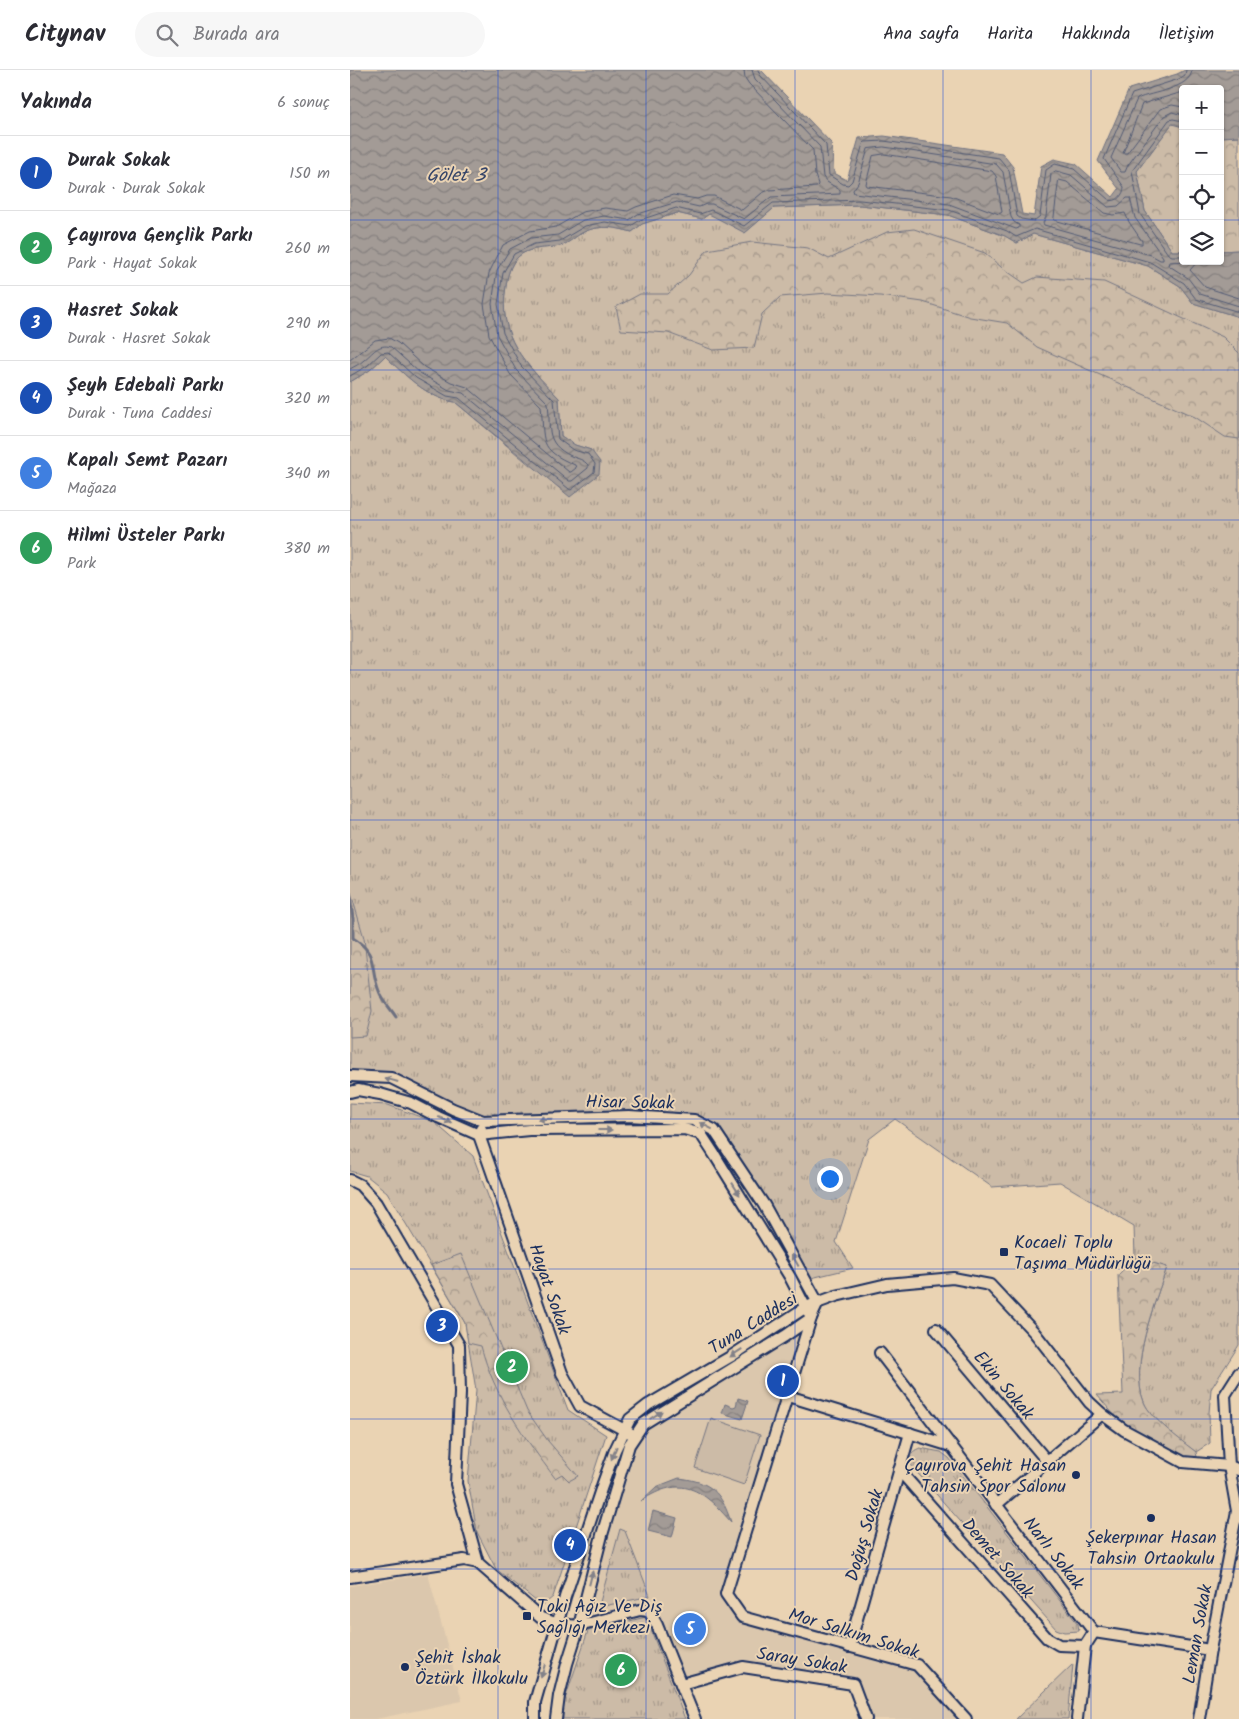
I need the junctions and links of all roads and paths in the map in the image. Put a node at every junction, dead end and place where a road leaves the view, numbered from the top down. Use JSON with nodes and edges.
{"nodes":[{"id":1,"x":350,"y":1076,"type":"edge"},
{"id":2,"x":350,"y":1092,"type":"edge"},
{"id":3,"x":484,"y":1121,"type":"junction"},
{"id":4,"x":479,"y":1135,"type":"junction"},
{"id":5,"x":350,"y":1180,"type":"edge"},
{"id":6,"x":818,"y":1303,"type":"junction"},
{"id":7,"x":806,"y":1307,"type":"junction"},
{"id":8,"x":811,"y":1318,"type":"junction"},
{"id":9,"x":936,"y":1329,"type":"dead end"},
{"id":10,"x":880,"y":1353,"type":"dead end"},
{"id":11,"x":1239,"y":1374,"type":"edge"},
{"id":12,"x":788,"y":1396,"type":"junction"},
{"id":13,"x":1102,"y":1414,"type":"junction"},
{"id":14,"x":625,"y":1430,"type":"junction"},
{"id":15,"x":910,"y":1433,"type":"junction"},
{"id":16,"x":635,"y":1436,"type":"junction"},
{"id":17,"x":951,"y":1446,"type":"junction"},
{"id":18,"x":1048,"y":1461,"type":"junction"},
{"id":19,"x":1236,"y":1466,"type":"edge"},
{"id":20,"x":899,"y":1470,"type":"junction"},
{"id":21,"x":996,"y":1505,"type":"junction"},
{"id":22,"x":478,"y":1563,"type":"junction"},
{"id":23,"x":350,"y":1577,"type":"edge"},
{"id":24,"x":558,"y":1624,"type":"junction"},
{"id":25,"x":579,"y":1626,"type":"junction"},
{"id":26,"x":1094,"y":1632,"type":"junction"},
{"id":27,"x":1084,"y":1646,"type":"junction"},
{"id":28,"x":850,"y":1647,"type":"junction"},
{"id":29,"x":1210,"y":1650,"type":"junction"},
{"id":30,"x":681,"y":1684,"type":"junction"},
{"id":31,"x":535,"y":1719,"type":"edge"},
{"id":32,"x":556,"y":1719,"type":"edge"},
{"id":33,"x":695,"y":1719,"type":"edge"},
{"id":34,"x":866,"y":1719,"type":"edge"},
{"id":35,"x":966,"y":1719,"type":"edge"},
{"id":36,"x":1077,"y":1719,"type":"edge"},
{"id":37,"x":1199,"y":1719,"type":"edge"}],
"edges":[{"from":3,"to":1,"type":"street","name":"Hisar Sokak","one_way":true},
{"from":2,"to":4,"type":"street","name":"Hisar Sokak","one_way":true},
{"from":3,"to":4,"type":"street"},
{"from":6,"to":3,"type":"street","name":"Hisar Sokak","one_way":true},
{"from":4,"to":7,"type":"street","name":"Hisar Sokak","one_way":true},
{"from":4,"to":14,"type":"street","name":"Hayat Sokak"},
{"from":5,"to":22,"type":"street"},
{"from":6,"to":7,"type":"street","name":"Tuna Caddesi"},
{"from":6,"to":8,"type":"street","name":"Tuna Caddesi"},
{"from":6,"to":13,"type":"street"},
{"from":7,"to":8,"type":"street","name":"Hisar Sokak"},
{"from":7,"to":14,"type":"street","name":"Tuna Caddesi","one_way":true},
{"from":8,"to":12,"type":"street"},
{"from":16,"to":8,"type":"street","name":"Tuna Caddesi","one_way":true},
{"from":9,"to":18,"type":"street","name":"Ekin Sokak"},
{"from":10,"to":17,"type":"street","name":"Narlı Sokak"},
{"from":11,"to":19,"type":"street","name":"Leman Sokak"},
{"from":12,"to":15,"type":"street"},
{"from":12,"to":28,"type":"street","name":"Mor Salkım Sokak"},
{"from":13,"to":18,"type":"street"},
{"from":13,"to":19,"type":"street"},
{"from":14,"to":16,"type":"street","name":"Hayat Sokak"},
{"from":14,"to":24,"type":"street","name":"Tuna Caddesi","one_way":true},
{"from":15,"to":17,"type":"street"},
{"from":15,"to":20,"type":"street","name":"Doğuş Sokak"},
{"from":25,"to":16,"type":"street","name":"Tuna Caddesi","one_way":true},
{"from":17,"to":21,"type":"street","name":"Narlı Sokak"},
{"from":18,"to":21,"type":"street"},
{"from":19,"to":29,"type":"street","name":"Leman Sokak"},
{"from":20,"to":27,"type":"street","name":"Demet Sokak"},
{"from":20,"to":28,"type":"street","name":"Doğuş Sokak"},
{"from":21,"to":26,"type":"street","name":"Narlı Sokak"},
{"from":22,"to":23,"type":"street"},
{"from":22,"to":24,"type":"street"},
{"from":24,"to":25,"type":"street"},
{"from":24,"to":31,"type":"street","name":"Tuna Caddesi","one_way":true},
{"from":25,"to":30,"type":"street"},
{"from":25,"to":32,"type":"street","name":"Tuna Caddesi"},
{"from":26,"to":27,"type":"street"},
{"from":26,"to":29,"type":"street"},
{"from":27,"to":36,"type":"street"},
{"from":28,"to":35,"type":"street","name":"Mor Salkım Sokak"},
{"from":29,"to":37,"type":"street","name":"Leman Sokak"},
{"from":30,"to":33,"type":"street"},
{"from":30,"to":34,"type":"street","name":"Saray Sokak"}]}
